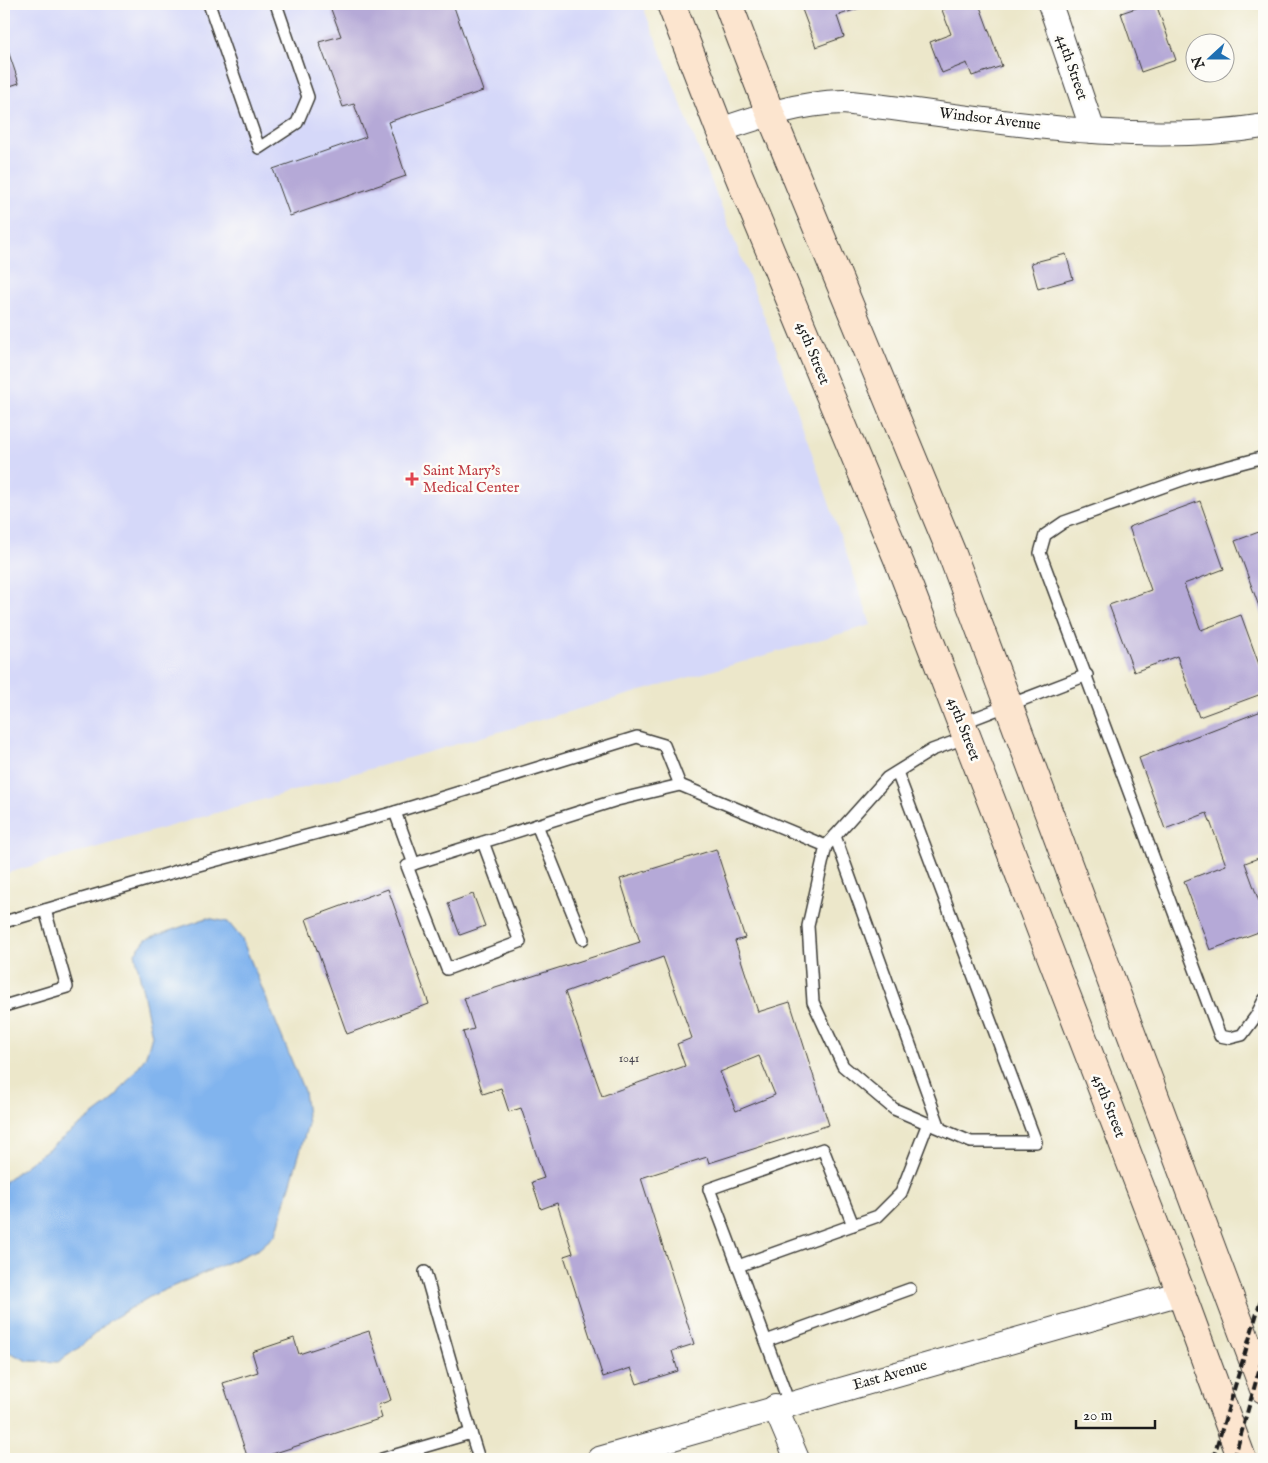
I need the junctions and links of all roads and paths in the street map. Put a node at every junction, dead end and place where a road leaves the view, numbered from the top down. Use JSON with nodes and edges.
{"nodes":[{"id":1,"x":209,"y":4,"type":"edge"},
{"id":2,"x":276,"y":4,"type":"edge"},
{"id":3,"x":671,"y":4,"type":"edge"},
{"id":4,"x":728,"y":4,"type":"edge"},
{"id":5,"x":1050,"y":4,"type":"edge"},
{"id":6,"x":770,"y":113,"type":"junction"},
{"id":7,"x":1264,"y":126,"type":"edge"},
{"id":8,"x":720,"y":130,"type":"junction"},
{"id":9,"x":1093,"y":131,"type":"junction"},
{"id":10,"x":1264,"y":457,"type":"edge"},
{"id":11,"x":1087,"y":675,"type":"junction"},
{"id":12,"x":1009,"y":705,"type":"junction"},
{"id":13,"x":964,"y":730,"type":"junction"},
{"id":14,"x":897,"y":772,"type":"junction"},
{"id":15,"x":680,"y":785,"type":"junction"},
{"id":16,"x":394,"y":812,"type":"junction"},
{"id":17,"x":537,"y":825,"type":"junction"},
{"id":18,"x":835,"y":836,"type":"junction"},
{"id":19,"x":483,"y":842,"type":"junction"},
{"id":20,"x":826,"y":846,"type":"junction"},
{"id":21,"x":414,"y":864,"type":"junction"},
{"id":22,"x":45,"y":910,"type":"junction"},
{"id":23,"x":4,"y":922,"type":"edge"},
{"id":24,"x":582,"y":939,"type":"dead end"},
{"id":25,"x":1264,"y":1000,"type":"edge"},
{"id":26,"x":4,"y":1006,"type":"edge"},
{"id":27,"x":928,"y":1123,"type":"junction"},
{"id":28,"x":940,"y":1128,"type":"junction"},
{"id":29,"x":853,"y":1225,"type":"junction"},
{"id":30,"x":738,"y":1266,"type":"junction"},
{"id":31,"x":425,"y":1272,"type":"dead end"},
{"id":32,"x":910,"y":1289,"type":"dead end"},
{"id":33,"x":1181,"y":1293,"type":"junction"},
{"id":34,"x":766,"y":1341,"type":"junction"},
{"id":35,"x":1264,"y":1388,"type":"edge"},
{"id":36,"x":782,"y":1405,"type":"junction"},
{"id":37,"x":471,"y":1433,"type":"junction"},
{"id":38,"x":382,"y":1459,"type":"edge"},
{"id":39,"x":479,"y":1459,"type":"edge"},
{"id":40,"x":599,"y":1459,"type":"edge"},
{"id":41,"x":797,"y":1459,"type":"edge"},
{"id":42,"x":1242,"y":1459,"type":"edge"}],
"edges":[{"from":1,"to":2,"type":"lane"},
{"from":3,"to":8,"type":"main road","name":"45th Street"},
{"from":4,"to":6,"type":"main road"},
{"from":5,"to":9,"type":"street","name":"44th Street"},
{"from":6,"to":8,"type":"street","name":"Windsor Avenue"},
{"from":6,"to":9,"type":"street","name":"Windsor Avenue"},
{"from":6,"to":12,"type":"main road"},
{"from":7,"to":9,"type":"street","name":"Windsor Avenue"},
{"from":8,"to":13,"type":"main road","name":"45th Street"},
{"from":10,"to":11,"type":"lane"},
{"from":11,"to":12,"type":"lane"},
{"from":11,"to":25,"type":"lane"},
{"from":12,"to":13,"type":"lane"},
{"from":12,"to":35,"type":"main road"},
{"from":13,"to":14,"type":"lane"},
{"from":13,"to":33,"type":"main road","name":"45th Street"},
{"from":14,"to":18,"type":"lane"},
{"from":14,"to":28,"type":"lane"},
{"from":15,"to":16,"type":"lane"},
{"from":15,"to":17,"type":"lane"},
{"from":15,"to":20,"type":"lane"},
{"from":16,"to":21,"type":"lane"},
{"from":16,"to":22,"type":"lane"},
{"from":17,"to":19,"type":"lane"},
{"from":17,"to":24,"type":"lane"},
{"from":18,"to":20,"type":"lane"},
{"from":18,"to":28,"type":"lane"},
{"from":19,"to":21,"type":"lane"},
{"from":19,"to":21,"type":"lane"},
{"from":20,"to":27,"type":"lane"},
{"from":22,"to":23,"type":"lane"},
{"from":22,"to":26,"type":"lane"},
{"from":27,"to":28,"type":"lane"},
{"from":27,"to":29,"type":"lane"},
{"from":29,"to":30,"type":"lane"},
{"from":29,"to":30,"type":"lane"},
{"from":30,"to":34,"type":"lane"},
{"from":31,"to":37,"type":"lane"},
{"from":32,"to":34,"type":"lane"},
{"from":33,"to":36,"type":"street","name":"East Avenue"},
{"from":33,"to":42,"type":"main road","name":"45th Street"},
{"from":34,"to":36,"type":"lane"},
{"from":36,"to":40,"type":"street","name":"East Avenue"},
{"from":36,"to":41,"type":"street"},
{"from":37,"to":38,"type":"lane"},
{"from":37,"to":39,"type":"lane"}]}
